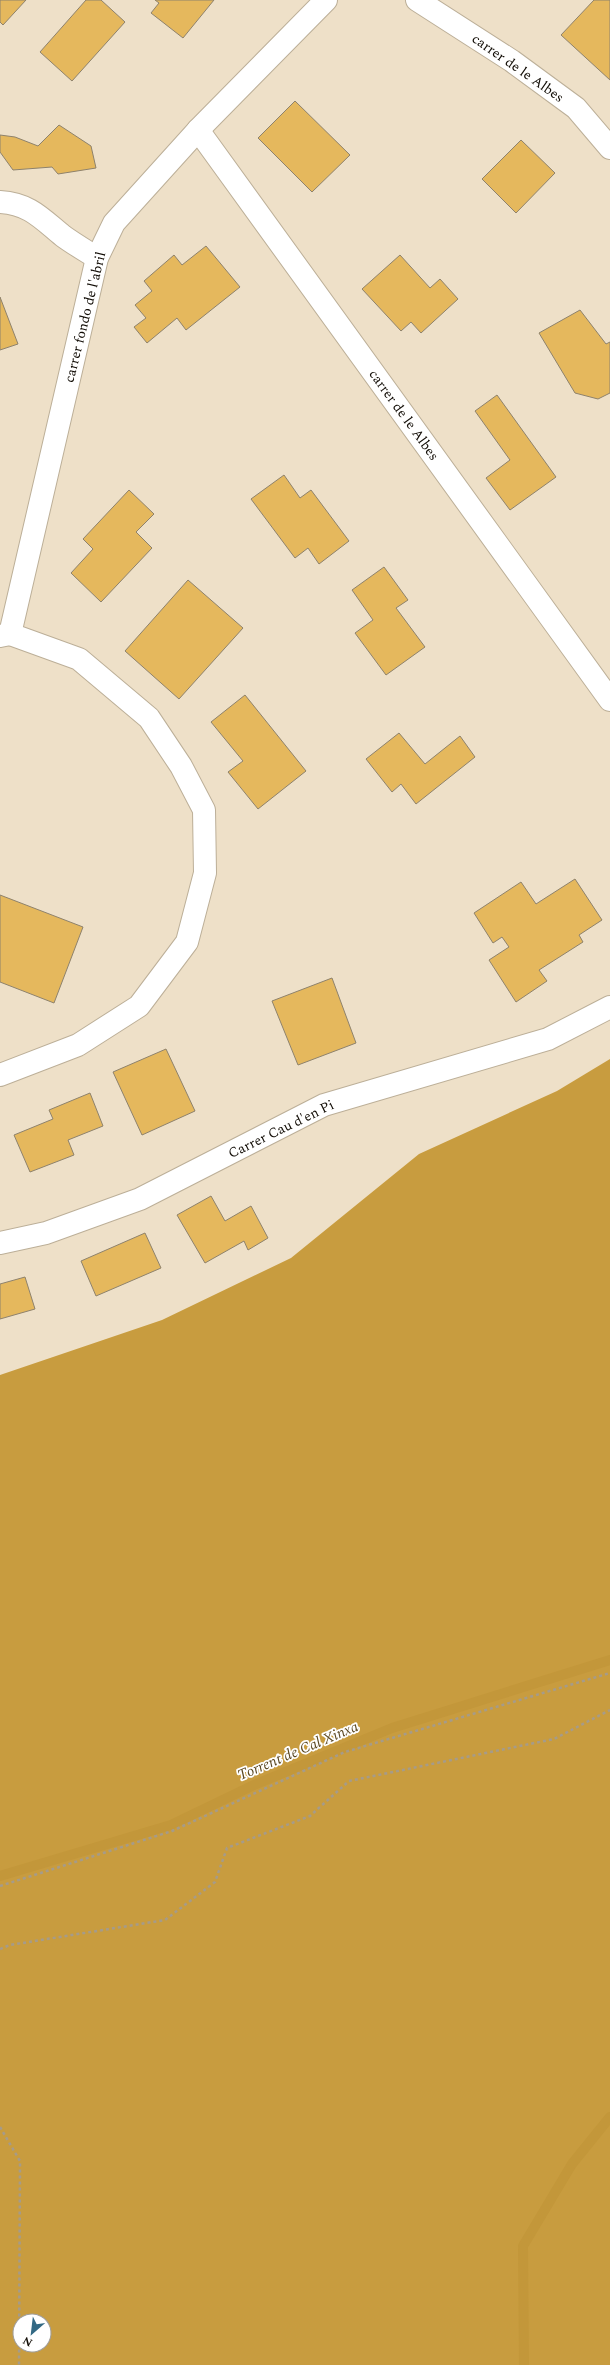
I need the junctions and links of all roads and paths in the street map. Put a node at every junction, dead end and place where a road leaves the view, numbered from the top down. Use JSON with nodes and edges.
{"nodes":[{"id":1,"x":326,"y":0,"type":"edge"},
{"id":2,"x":417,"y":0,"type":"edge"},
{"id":3,"x":198,"y":130,"type":"junction"},
{"id":4,"x":610,"y":148,"type":"edge"},
{"id":5,"x":0,"y":202,"type":"edge"},
{"id":6,"x":97,"y":258,"type":"junction"},
{"id":7,"x":5,"y":635,"type":"edge"},
{"id":8,"x":610,"y":700,"type":"edge"},
{"id":9,"x":610,"y":1007,"type":"edge"},
{"id":10,"x":0,"y":1075,"type":"edge"},
{"id":11,"x":0,"y":1243,"type":"edge"},
{"id":12,"x":610,"y":1673,"type":"edge"},
{"id":13,"x":610,"y":1710,"type":"edge"},
{"id":14,"x":0,"y":1886,"type":"edge"},
{"id":15,"x":0,"y":1949,"type":"edge"},
{"id":16,"x":0,"y":2127,"type":"edge"},
{"id":17,"x":19,"y":2365,"type":"edge"}],
"edges":[{"from":1,"to":3,"type":"street","name":"carrer fondo de l'abril"},
{"from":2,"to":4,"type":"street","name":"carrer de le Albes"},
{"from":3,"to":6,"type":"street","name":"carrer fondo de l'abril"},
{"from":3,"to":8,"type":"street","name":"carrer de le Albes"},
{"from":5,"to":6,"type":"street"},
{"from":6,"to":7,"type":"street","name":"carrer fondo de l'abril"},
{"from":7,"to":10,"type":"street"},
{"from":9,"to":11,"type":"street","name":"Carrer Cau d'en Pi"},
{"from":12,"to":14,"type":"path"},
{"from":13,"to":15,"type":"path"},
{"from":16,"to":17,"type":"path"}]}
